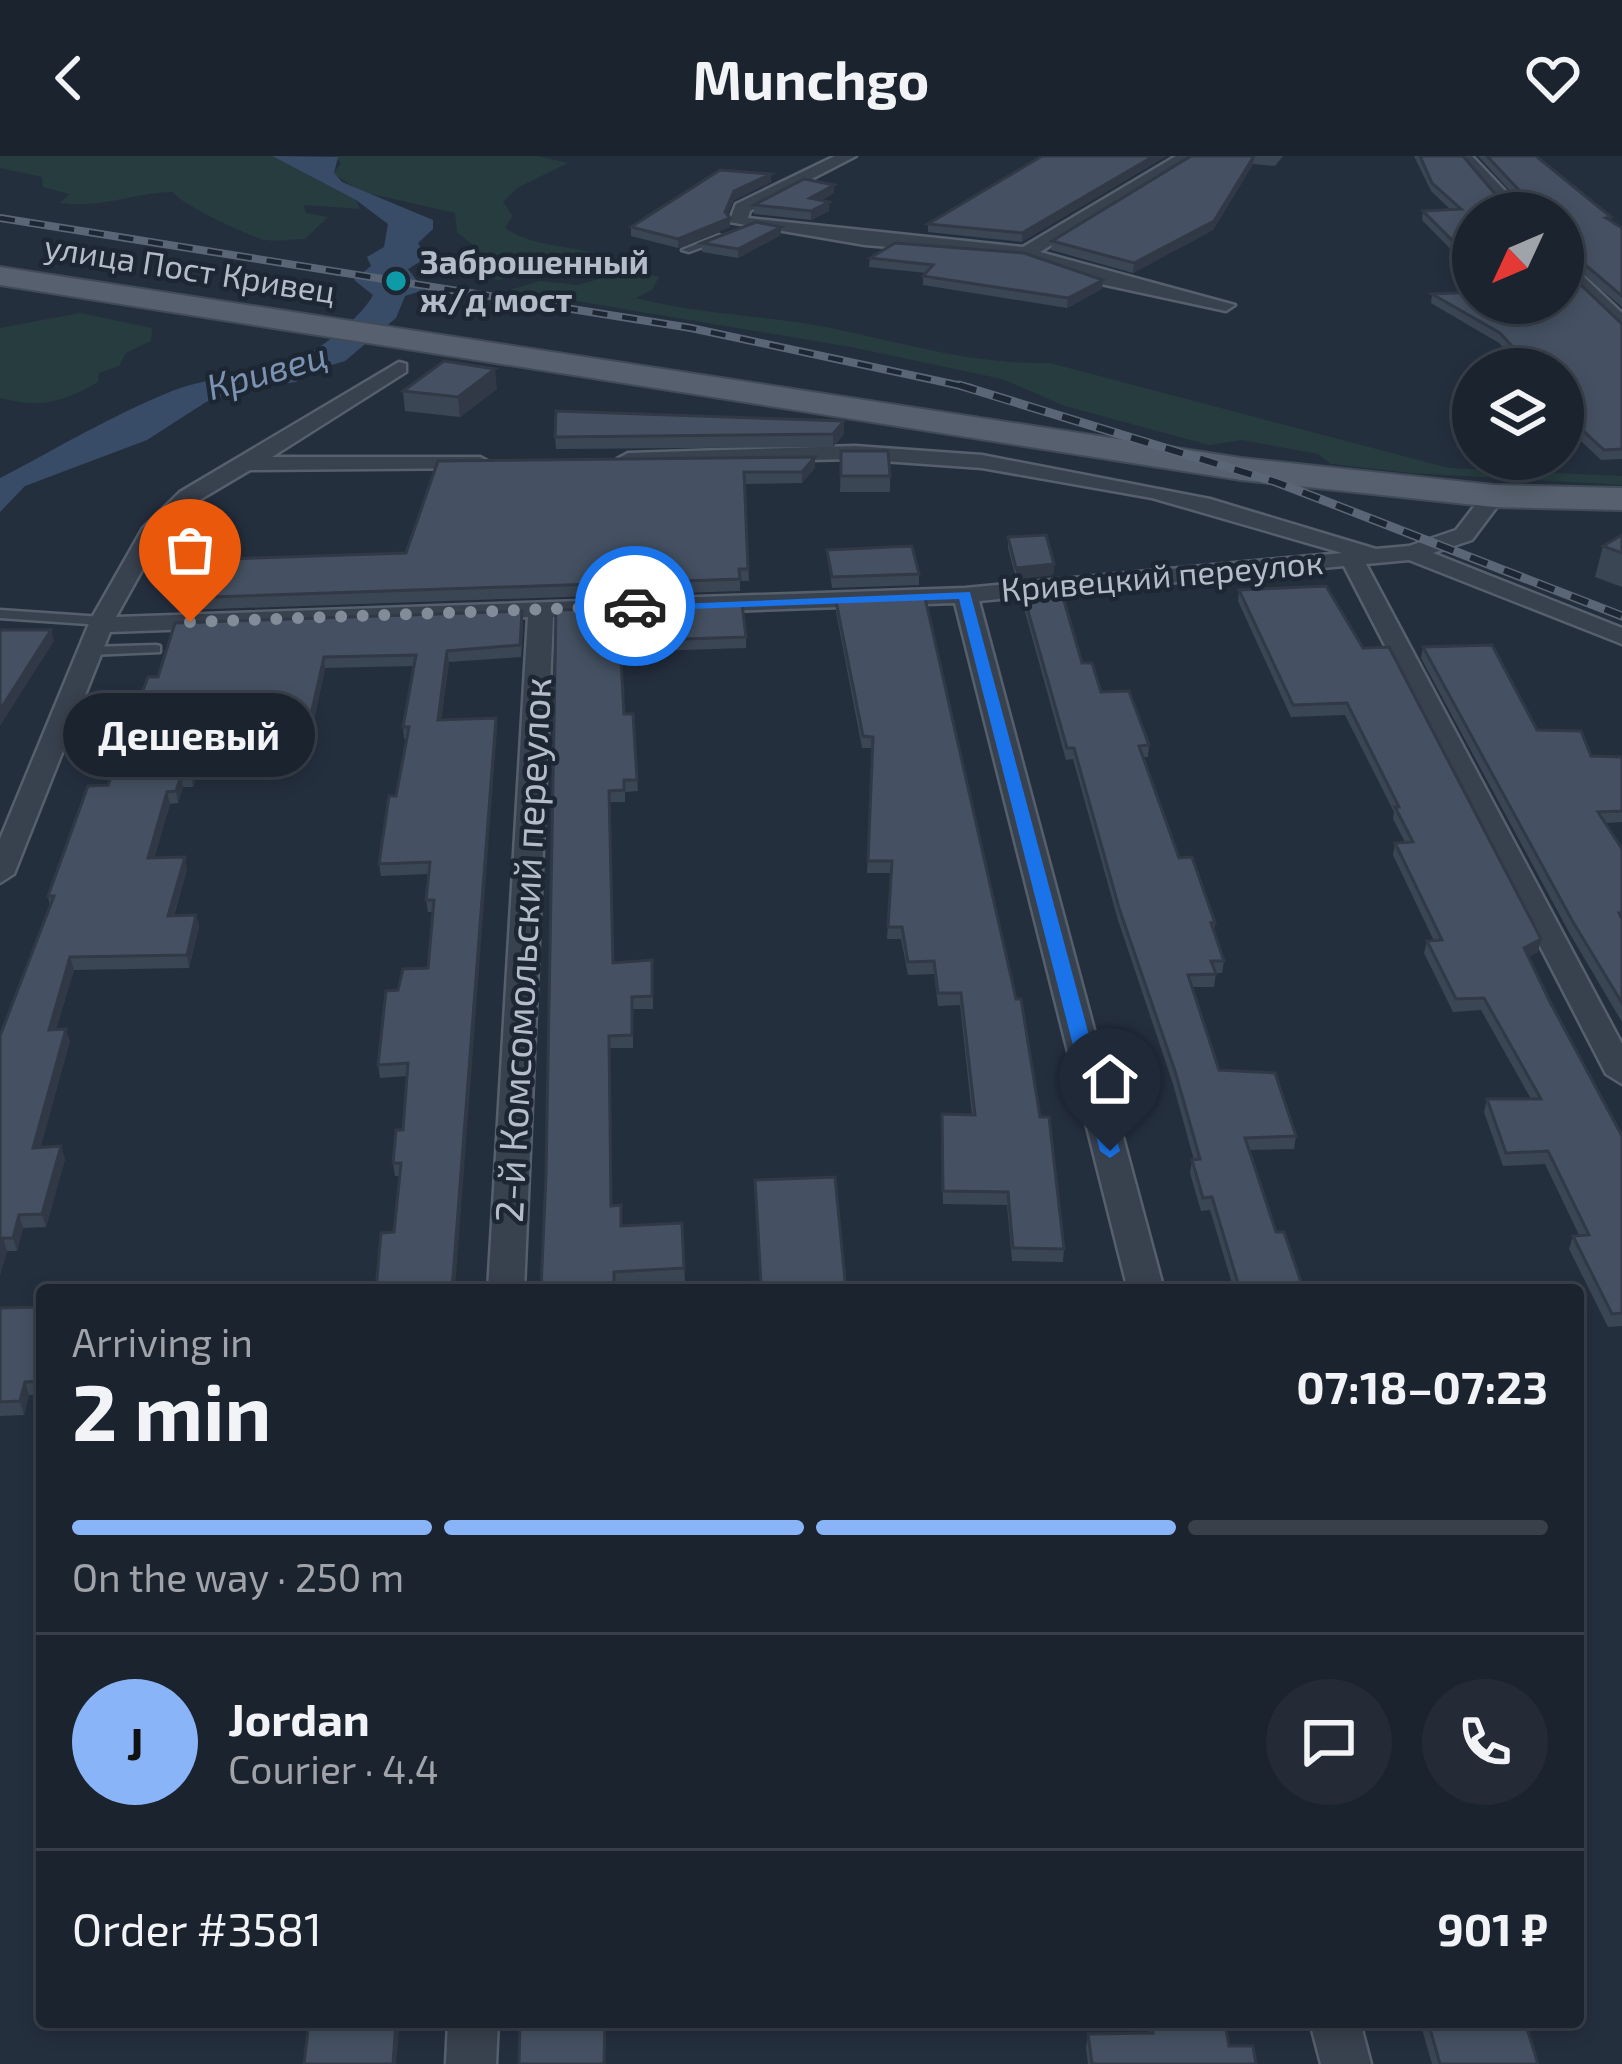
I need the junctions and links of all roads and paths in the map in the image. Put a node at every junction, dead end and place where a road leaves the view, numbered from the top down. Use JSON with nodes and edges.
{"nodes":[{"id":1,"x":848,"y":156,"type":"edge"},
{"id":2,"x":1187,"y":156,"type":"edge"},
{"id":3,"x":1463,"y":156,"type":"edge"},
{"id":4,"x":1497,"y":192,"type":"edge"},
{"id":5,"x":744,"y":224,"type":"junction"},
{"id":6,"x":686,"y":250,"type":"edge"},
{"id":7,"x":1026,"y":253,"type":"junction"},
{"id":8,"x":0,"y":276,"type":"edge"},
{"id":9,"x":1584,"y":284,"type":"edge"},
{"id":10,"x":1226,"y":305,"type":"dead end"},
{"id":11,"x":1622,"y":324,"type":"edge"},
{"id":12,"x":399,"y":368,"type":"dead end"},
{"id":13,"x":594,"y":460,"type":"edge"},
{"id":14,"x":498,"y":463,"type":"edge"},
{"id":15,"x":244,"y":464,"type":"junction"},
{"id":16,"x":1494,"y":496,"type":"junction"},
{"id":17,"x":1622,"y":499,"type":"edge"},
{"id":18,"x":1412,"y":553,"type":"junction"},
{"id":19,"x":1363,"y":557,"type":"junction"},
{"id":20,"x":965,"y":595,"type":"junction"},
{"id":21,"x":541,"y":610,"type":"junction"},
{"id":22,"x":0,"y":614,"type":"edge"},
{"id":23,"x":102,"y":624,"type":"junction"},
{"id":24,"x":1622,"y":637,"type":"edge"},
{"id":25,"x":156,"y":649,"type":"dead end"},
{"id":26,"x":90,"y":651,"type":"junction"},
{"id":27,"x":0,"y":874,"type":"edge"},
{"id":28,"x":1622,"y":1074,"type":"edge"},
{"id":29,"x":506,"y":1284,"type":"edge"},
{"id":30,"x":1145,"y":1284,"type":"edge"},
{"id":31,"x":473,"y":2028,"type":"edge"},
{"id":32,"x":1337,"y":2028,"type":"edge"},
{"id":33,"x":471,"y":2064,"type":"edge"},
{"id":34,"x":1346,"y":2064,"type":"edge"}],
"edges":[{"from":1,"to":5,"type":"street"},
{"from":2,"to":7,"type":"street"},
{"from":3,"to":4,"type":"street"},
{"from":5,"to":6,"type":"lane"},
{"from":5,"to":7,"type":"street"},
{"from":7,"to":10,"type":"street"},
{"from":8,"to":16,"type":"main road","name":"улица Пост Кривец"},
{"from":9,"to":11,"type":"street"},
{"from":12,"to":15,"type":"street"},
{"from":13,"to":19,"type":"street"},
{"from":14,"to":15,"type":"street"},
{"from":15,"to":23,"type":"street"},
{"from":16,"to":17,"type":"main road"},
{"from":16,"to":18,"type":"street","name":"Кривецкий переулок"},
{"from":18,"to":19,"type":"street","name":"Кривецкий переулок"},
{"from":18,"to":24,"type":"street"},
{"from":19,"to":20,"type":"street","name":"Кривецкий переулок"},
{"from":19,"to":28,"type":"street"},
{"from":20,"to":21,"type":"street","name":"Кривецкий переулок"},
{"from":20,"to":30,"type":"street"},
{"from":21,"to":23,"type":"street","name":"Кривецкий переулок"},
{"from":21,"to":29,"type":"street","name":"2-й Комсомольский переулок"},
{"from":22,"to":23,"type":"lane"},
{"from":23,"to":26,"type":"street"},
{"from":25,"to":26,"type":"lane"},
{"from":26,"to":27,"type":"street"},
{"from":31,"to":33,"type":"street"},
{"from":32,"to":34,"type":"street"}]}
